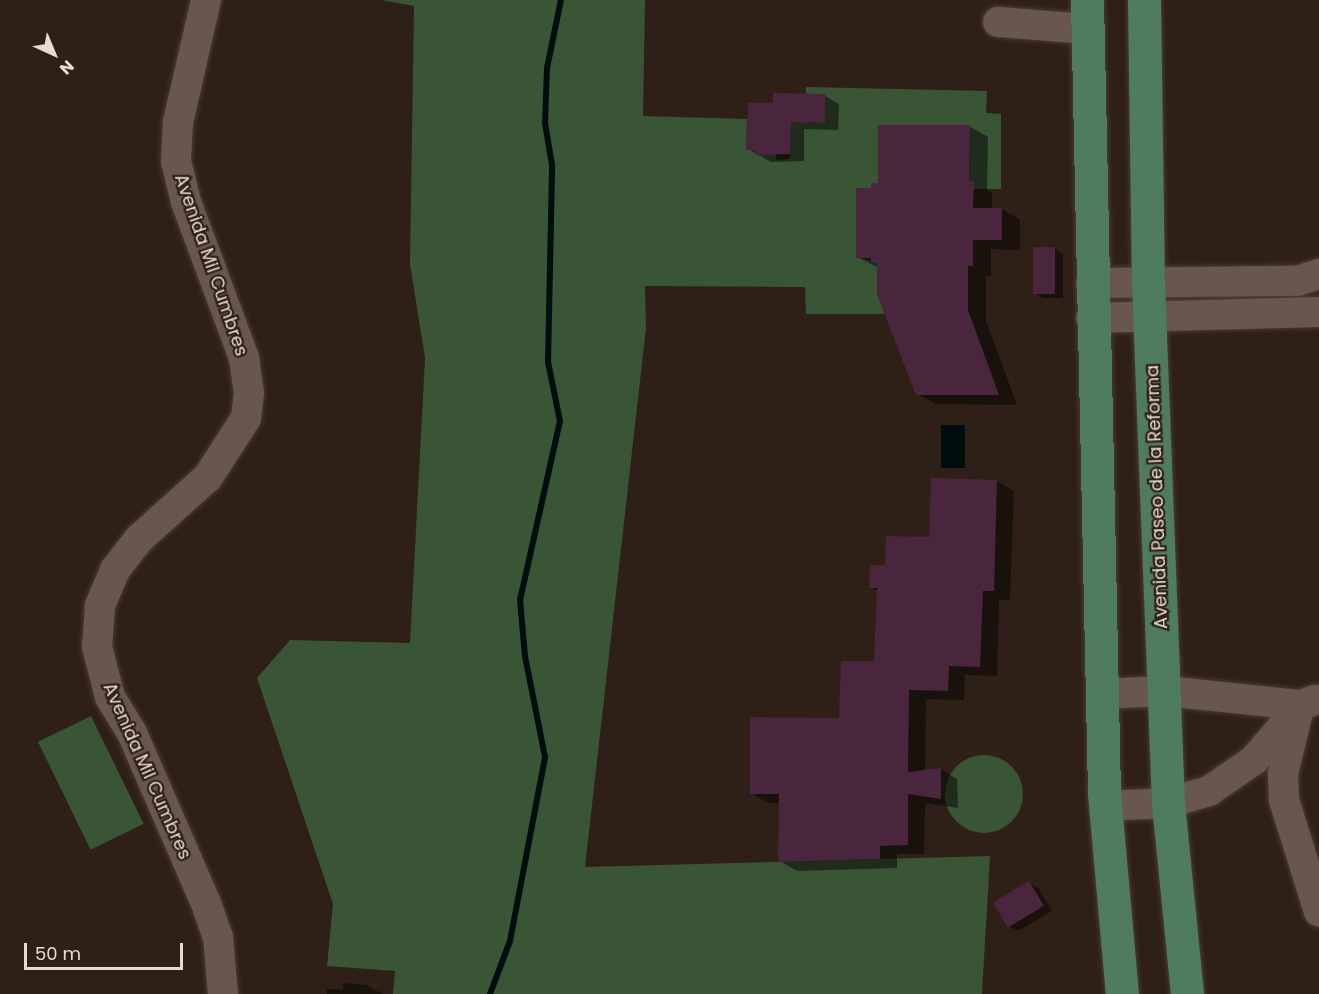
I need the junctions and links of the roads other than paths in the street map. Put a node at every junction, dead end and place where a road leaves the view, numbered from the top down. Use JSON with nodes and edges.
{"nodes":[{"id":1,"x":206,"y":0,"type":"edge"},
{"id":2,"x":1144,"y":0,"type":"edge"},
{"id":3,"x":1087,"y":15,"type":"edge"},
{"id":4,"x":998,"y":22,"type":"dead end"},
{"id":5,"x":1319,"y":274,"type":"edge"},
{"id":6,"x":1091,"y":283,"type":"junction"},
{"id":7,"x":1148,"y":283,"type":"junction"},
{"id":8,"x":1319,"y":312,"type":"edge"},
{"id":9,"x":1150,"y":317,"type":"junction"},
{"id":10,"x":1091,"y":318,"type":"junction"},
{"id":11,"x":1165,"y":691,"type":"junction"},
{"id":12,"x":1101,"y":694,"type":"junction"},
{"id":13,"x":1310,"y":702,"type":"edge"},
{"id":14,"x":1168,"y":803,"type":"junction"},
{"id":15,"x":1104,"y":806,"type":"junction"},
{"id":16,"x":1319,"y":912,"type":"edge"},
{"id":17,"x":223,"y":994,"type":"edge"},
{"id":18,"x":1122,"y":994,"type":"edge"},
{"id":19,"x":1187,"y":994,"type":"edge"}],
"edges":[{"from":1,"to":17,"type":"street","name":"Avenida Mil Cumbres"},
{"from":2,"to":7,"type":"main road","name":"Avenida Paseo de la Reforma"},
{"from":3,"to":4,"type":"street"},
{"from":3,"to":6,"type":"main road"},
{"from":5,"to":7,"type":"street"},
{"from":6,"to":7,"type":"street"},
{"from":6,"to":10,"type":"main road"},
{"from":7,"to":9,"type":"main road","name":"Avenida Paseo de la Reforma"},
{"from":8,"to":9,"type":"street"},
{"from":9,"to":10,"type":"street"},
{"from":9,"to":11,"type":"main road","name":"Avenida Paseo de la Reforma"},
{"from":10,"to":12,"type":"main road"},
{"from":11,"to":12,"type":"street"},
{"from":11,"to":13,"type":"street"},
{"from":11,"to":14,"type":"main road","name":"Avenida Paseo de la Reforma"},
{"from":12,"to":15,"type":"main road"},
{"from":13,"to":14,"type":"street"},
{"from":13,"to":16,"type":"street"},
{"from":14,"to":15,"type":"street"},
{"from":14,"to":19,"type":"main road","name":"Avenida Paseo de la Reforma"},
{"from":15,"to":18,"type":"main road"}]}
